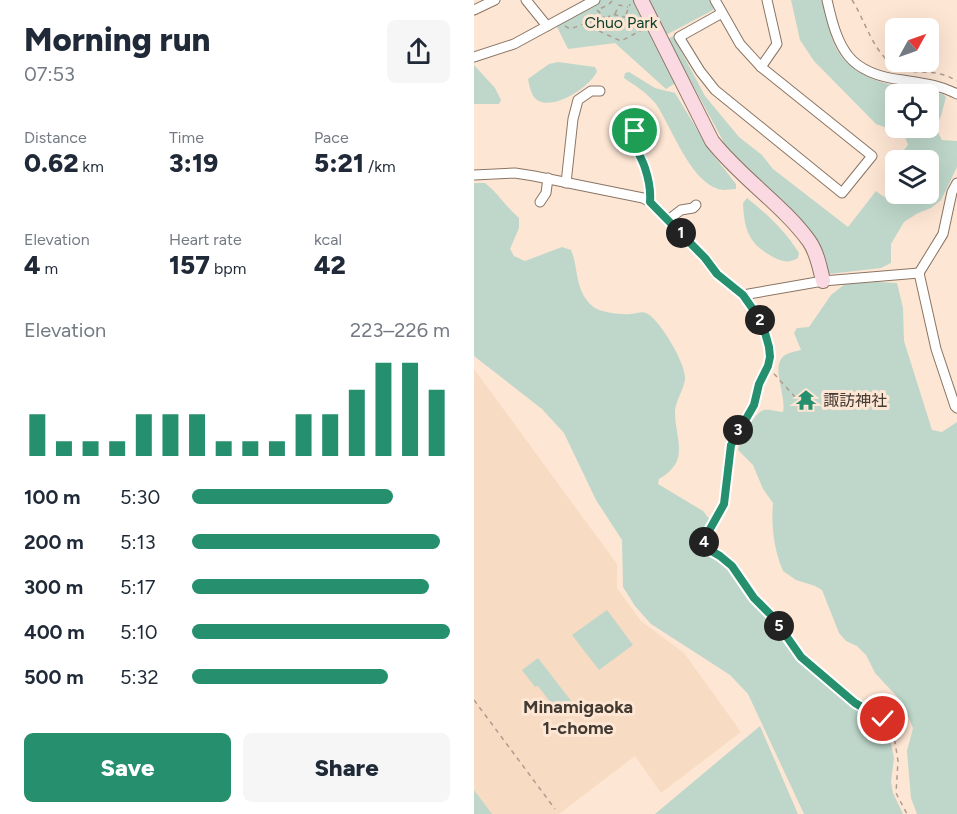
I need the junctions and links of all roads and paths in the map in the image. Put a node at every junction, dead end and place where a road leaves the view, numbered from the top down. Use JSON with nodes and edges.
{"nodes":[{"id":1,"x":495,"y":0,"type":"edge"},
{"id":2,"x":526,"y":0,"type":"edge"},
{"id":3,"x":595,"y":0,"type":"edge"},
{"id":4,"x":613,"y":0,"type":"edge"},
{"id":5,"x":631,"y":0,"type":"edge"},
{"id":6,"x":715,"y":0,"type":"edge"},
{"id":7,"x":767,"y":0,"type":"edge"},
{"id":8,"x":827,"y":0,"type":"edge"},
{"id":9,"x":852,"y":0,"type":"edge"},
{"id":10,"x":635,"y":4,"type":"edge"},
{"id":11,"x":474,"y":10,"type":"edge"},
{"id":12,"x":615,"y":14,"type":"junction"},
{"id":13,"x":722,"y":14,"type":"junction"},
{"id":14,"x":625,"y":17,"type":"junction"},
{"id":15,"x":561,"y":18,"type":"junction"},
{"id":16,"x":607,"y":20,"type":"junction"},
{"id":17,"x":547,"y":26,"type":"junction"},
{"id":18,"x":598,"y":30,"type":"junction"},
{"id":19,"x":474,"y":57,"type":"edge"},
{"id":20,"x":761,"y":67,"type":"junction"},
{"id":21,"x":957,"y":81,"type":"edge"},
{"id":22,"x":600,"y":91,"type":"dead end"},
{"id":23,"x":957,"y":94,"type":"edge"},
{"id":24,"x":635,"y":131,"type":"dead end"},
{"id":25,"x":474,"y":175,"type":"edge"},
{"id":26,"x":548,"y":178,"type":"junction"},
{"id":27,"x":566,"y":183,"type":"junction"},
{"id":28,"x":957,"y":183,"type":"edge"},
{"id":29,"x":540,"y":202,"type":"dead end"},
{"id":30,"x":650,"y":202,"type":"junction"},
{"id":31,"x":696,"y":205,"type":"dead end"},
{"id":32,"x":668,"y":220,"type":"junction"},
{"id":33,"x":920,"y":273,"type":"junction"},
{"id":34,"x":823,"y":281,"type":"junction"},
{"id":35,"x":743,"y":295,"type":"junction"},
{"id":36,"x":768,"y":366,"type":"junction"},
{"id":37,"x":795,"y":397,"type":"dead end"},
{"id":38,"x":957,"y":408,"type":"edge"},
{"id":39,"x":474,"y":700,"type":"edge"},
{"id":40,"x":555,"y":809,"type":"dead end"},
{"id":41,"x":908,"y":814,"type":"edge"}],
"edges":[{"from":1,"to":11,"type":"street"},
{"from":2,"to":17,"type":"street"},
{"from":3,"to":15,"type":"street"},
{"from":4,"to":16,"type":"path"},
{"from":5,"to":10,"type":"path"},
{"from":6,"to":13,"type":"street"},
{"from":7,"to":20,"type":"street"},
{"from":8,"to":23,"type":"street"},
{"from":9,"to":21,"type":"path"},
{"from":10,"to":12,"type":"path"},
{"from":10,"to":14,"type":"path"},
{"from":10,"to":34,"type":"street"},
{"from":12,"to":14,"type":"path"},
{"from":12,"to":16,"type":"path"},
{"from":13,"to":20,"type":"street"},
{"from":13,"to":20,"type":"street"},
{"from":14,"to":18,"type":"path"},
{"from":15,"to":17,"type":"street"},
{"from":15,"to":18,"type":"path"},
{"from":16,"to":18,"type":"path"},
{"from":17,"to":19,"type":"street"},
{"from":22,"to":27,"type":"street"},
{"from":24,"to":30,"type":"street"},
{"from":25,"to":26,"type":"street"},
{"from":26,"to":27,"type":"street"},
{"from":26,"to":29,"type":"street"},
{"from":27,"to":30,"type":"street"},
{"from":28,"to":33,"type":"street"},
{"from":30,"to":32,"type":"street"},
{"from":31,"to":32,"type":"street"},
{"from":32,"to":35,"type":"street"},
{"from":33,"to":34,"type":"street"},
{"from":33,"to":38,"type":"street"},
{"from":34,"to":35,"type":"street"},
{"from":35,"to":36,"type":"path"},
{"from":36,"to":37,"type":"path"},
{"from":36,"to":41,"type":"path"},
{"from":39,"to":40,"type":"path"}]}
